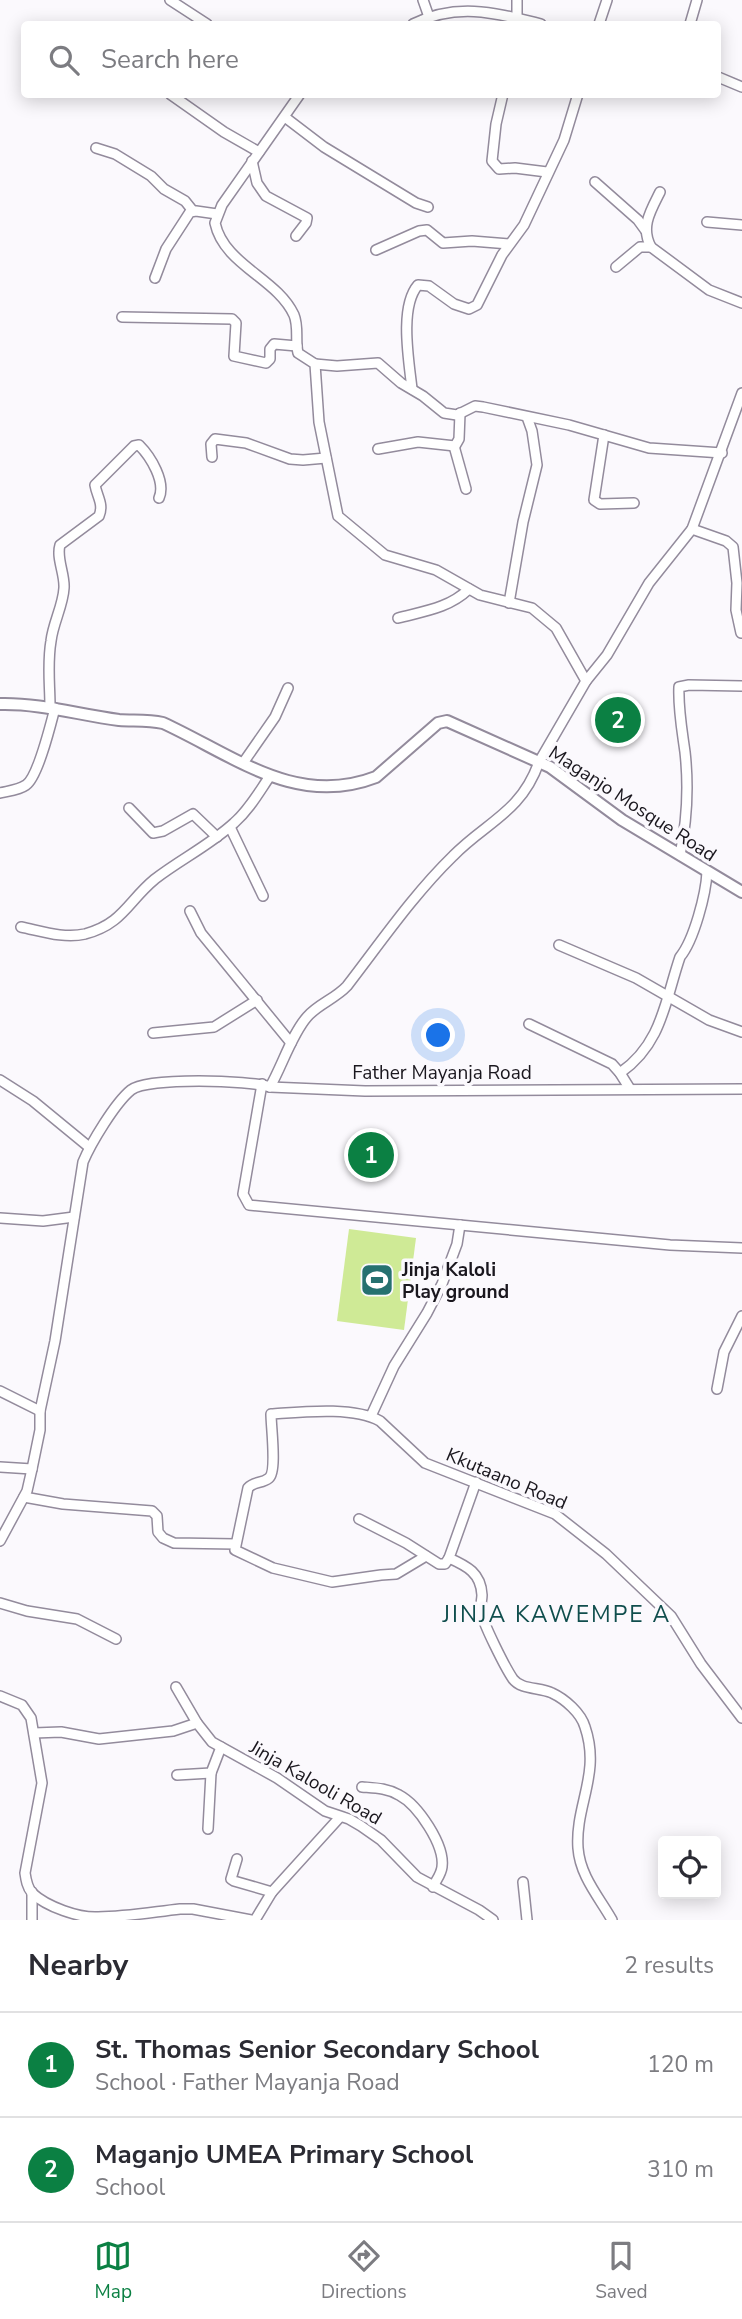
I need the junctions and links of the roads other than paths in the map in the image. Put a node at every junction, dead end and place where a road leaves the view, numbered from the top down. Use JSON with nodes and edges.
{"nodes":[{"id":1,"x":170,"y":0,"type":"edge"},
{"id":2,"x":423,"y":0,"type":"edge"},
{"id":3,"x":517,"y":0,"type":"edge"},
{"id":4,"x":607,"y":0,"type":"edge"},
{"id":5,"x":697,"y":0,"type":"edge"},
{"id":6,"x":429,"y":16,"type":"junction"},
{"id":7,"x":511,"y":19,"type":"edge"},
{"id":8,"x":202,"y":21,"type":"edge"},
{"id":9,"x":419,"y":21,"type":"edge"},
{"id":10,"x":599,"y":21,"type":"edge"},
{"id":11,"x":691,"y":21,"type":"edge"},
{"id":12,"x":721,"y":77,"type":"edge"},
{"id":13,"x":742,"y":87,"type":"edge"},
{"id":14,"x":176,"y":98,"type":"edge"},
{"id":15,"x":298,"y":98,"type":"edge"},
{"id":16,"x":502,"y":98,"type":"edge"},
{"id":17,"x":577,"y":98,"type":"edge"},
{"id":18,"x":286,"y":118,"type":"junction"},
{"id":19,"x":96,"y":148,"type":"dead end"},
{"id":20,"x":259,"y":152,"type":"junction"},
{"id":21,"x":252,"y":161,"type":"junction"},
{"id":22,"x":547,"y":172,"type":"junction"},
{"id":23,"x":595,"y":182,"type":"dead end"},
{"id":24,"x":660,"y":192,"type":"dead end"},
{"id":25,"x":428,"y":208,"type":"dead end"},
{"id":26,"x":193,"y":211,"type":"junction"},
{"id":27,"x":217,"y":214,"type":"junction"},
{"id":28,"x":707,"y":222,"type":"dead end"},
{"id":29,"x":742,"y":225,"type":"edge"},
{"id":30,"x":646,"y":230,"type":"junction"},
{"id":31,"x":296,"y":236,"type":"dead end"},
{"id":32,"x":509,"y":244,"type":"junction"},
{"id":33,"x":650,"y":247,"type":"junction"},
{"id":34,"x":376,"y":250,"type":"dead end"},
{"id":35,"x":616,"y":267,"type":"dead end"},
{"id":36,"x":155,"y":278,"type":"dead end"},
{"id":37,"x":742,"y":303,"type":"edge"},
{"id":38,"x":121,"y":317,"type":"dead end"},
{"id":39,"x":296,"y":346,"type":"junction"},
{"id":40,"x":315,"y":364,"type":"junction"},
{"id":41,"x":412,"y":389,"type":"junction"},
{"id":42,"x":742,"y":393,"type":"edge"},
{"id":43,"x":460,"y":414,"type":"junction"},
{"id":44,"x":527,"y":418,"type":"junction"},
{"id":45,"x":604,"y":435,"type":"junction"},
{"id":46,"x":454,"y":446,"type":"junction"},
{"id":47,"x":378,"y":449,"type":"dead end"},
{"id":48,"x":722,"y":453,"type":"junction"},
{"id":49,"x":212,"y":457,"type":"dead end"},
{"id":50,"x":326,"y":458,"type":"junction"},
{"id":51,"x":466,"y":489,"type":"dead end"},
{"id":52,"x":159,"y":498,"type":"dead end"},
{"id":53,"x":634,"y":503,"type":"dead end"},
{"id":54,"x":692,"y":529,"type":"junction"},
{"id":55,"x":469,"y":589,"type":"junction"},
{"id":56,"x":509,"y":603,"type":"junction"},
{"id":57,"x":398,"y":618,"type":"dead end"},
{"id":58,"x":741,"y":633,"type":"edge"},
{"id":59,"x":586,"y":681,"type":"junction"},
{"id":60,"x":742,"y":686,"type":"edge"},
{"id":61,"x":288,"y":688,"type":"dead end"},
{"id":62,"x":0,"y":704,"type":"edge"},
{"id":63,"x":52,"y":708,"type":"junction"},
{"id":64,"x":539,"y":762,"type":"junction"},
{"id":65,"x":243,"y":763,"type":"junction"},
{"id":66,"x":271,"y":776,"type":"junction"},
{"id":67,"x":0,"y":793,"type":"edge"},
{"id":68,"x":128,"y":808,"type":"dead end"},
{"id":69,"x":230,"y":827,"type":"junction"},
{"id":70,"x":217,"y":837,"type":"junction"},
{"id":71,"x":680,"y":855,"type":"junction"},
{"id":72,"x":707,"y":872,"type":"junction"},
{"id":73,"x":742,"y":892,"type":"edge"},
{"id":74,"x":263,"y":896,"type":"dead end"},
{"id":75,"x":190,"y":911,"type":"dead end"},
{"id":76,"x":21,"y":927,"type":"dead end"},
{"id":77,"x":559,"y":945,"type":"dead end"},
{"id":78,"x":667,"y":996,"type":"junction"},
{"id":79,"x":257,"y":1000,"type":"junction"},
{"id":80,"x":528,"y":1024,"type":"dead end"},
{"id":81,"x":742,"y":1032,"type":"edge"},
{"id":82,"x":153,"y":1033,"type":"dead end"},
{"id":83,"x":291,"y":1043,"type":"junction"},
{"id":84,"x":620,"y":1073,"type":"junction"},
{"id":85,"x":0,"y":1080,"type":"edge"},
{"id":86,"x":266,"y":1086,"type":"junction"},
{"id":87,"x":630,"y":1089,"type":"junction"},
{"id":88,"x":742,"y":1089,"type":"edge"},
{"id":89,"x":89,"y":1147,"type":"junction"},
{"id":90,"x":74,"y":1217,"type":"junction"},
{"id":91,"x":0,"y":1219,"type":"edge"},
{"id":92,"x":460,"y":1226,"type":"junction"},
{"id":93,"x":742,"y":1248,"type":"edge"},
{"id":94,"x":742,"y":1316,"type":"edge"},
{"id":95,"x":717,"y":1389,"type":"dead end"},
{"id":96,"x":0,"y":1391,"type":"edge"},
{"id":97,"x":40,"y":1411,"type":"junction"},
{"id":98,"x":371,"y":1416,"type":"junction"},
{"id":99,"x":0,"y":1467,"type":"edge"},
{"id":100,"x":32,"y":1469,"type":"junction"},
{"id":101,"x":477,"y":1482,"type":"junction"},
{"id":102,"x":24,"y":1497,"type":"junction"},
{"id":103,"x":359,"y":1519,"type":"dead end"},
{"id":104,"x":0,"y":1541,"type":"edge"},
{"id":105,"x":234,"y":1544,"type":"junction"},
{"id":106,"x":426,"y":1556,"type":"junction"},
{"id":107,"x":449,"y":1558,"type":"junction"},
{"id":108,"x":0,"y":1603,"type":"edge"},
{"id":109,"x":116,"y":1639,"type":"dead end"},
{"id":110,"x":176,"y":1687,"type":"dead end"},
{"id":111,"x":0,"y":1696,"type":"edge"},
{"id":112,"x":742,"y":1718,"type":"edge"},
{"id":113,"x":197,"y":1723,"type":"junction"},
{"id":114,"x":34,"y":1733,"type":"junction"},
{"id":115,"x":221,"y":1747,"type":"junction"},
{"id":116,"x":211,"y":1773,"type":"junction"},
{"id":117,"x":177,"y":1774,"type":"dead end"},
{"id":118,"x":362,"y":1787,"type":"dead end"},
{"id":119,"x":340,"y":1817,"type":"junction"},
{"id":120,"x":208,"y":1829,"type":"dead end"},
{"id":121,"x":237,"y":1859,"type":"dead end"},
{"id":122,"x":523,"y":1881,"type":"dead end"},
{"id":123,"x":433,"y":1887,"type":"junction"},
{"id":124,"x":32,"y":1892,"type":"junction"},
{"id":125,"x":272,"y":1892,"type":"junction"},
{"id":126,"x":32,"y":1920,"type":"edge"},
{"id":127,"x":253,"y":1920,"type":"edge"},
{"id":128,"x":493,"y":1920,"type":"edge"},
{"id":129,"x":527,"y":1920,"type":"edge"},
{"id":130,"x":612,"y":1920,"type":"edge"}],
"edges":[{"from":1,"to":8,"type":"street"},
{"from":2,"to":6,"type":"street"},
{"from":3,"to":7,"type":"street"},
{"from":4,"to":10,"type":"street"},
{"from":5,"to":11,"type":"street"},
{"from":6,"to":7,"type":"street"},
{"from":6,"to":9,"type":"street"},
{"from":12,"to":13,"type":"street"},
{"from":14,"to":20,"type":"street"},
{"from":15,"to":18,"type":"street"},
{"from":16,"to":22,"type":"street"},
{"from":17,"to":22,"type":"street"},
{"from":18,"to":20,"type":"street"},
{"from":18,"to":25,"type":"street"},
{"from":19,"to":26,"type":"street"},
{"from":20,"to":21,"type":"street"},
{"from":21,"to":27,"type":"street"},
{"from":21,"to":31,"type":"street"},
{"from":22,"to":32,"type":"street"},
{"from":23,"to":30,"type":"street"},
{"from":24,"to":30,"type":"street"},
{"from":26,"to":27,"type":"street"},
{"from":26,"to":36,"type":"street"},
{"from":27,"to":39,"type":"street"},
{"from":28,"to":29,"type":"street"},
{"from":30,"to":33,"type":"street"},
{"from":32,"to":34,"type":"street"},
{"from":32,"to":41,"type":"street"},
{"from":33,"to":35,"type":"street"},
{"from":33,"to":37,"type":"street"},
{"from":38,"to":39,"type":"street"},
{"from":39,"to":40,"type":"street"},
{"from":40,"to":41,"type":"street"},
{"from":40,"to":50,"type":"street"},
{"from":41,"to":43,"type":"street"},
{"from":42,"to":48,"type":"street"},
{"from":43,"to":44,"type":"street"},
{"from":43,"to":46,"type":"street"},
{"from":44,"to":45,"type":"street"},
{"from":44,"to":56,"type":"street"},
{"from":45,"to":48,"type":"street"},
{"from":45,"to":53,"type":"street"},
{"from":46,"to":47,"type":"street"},
{"from":46,"to":51,"type":"street"},
{"from":48,"to":54,"type":"street"},
{"from":49,"to":50,"type":"street"},
{"from":50,"to":55,"type":"street"},
{"from":52,"to":63,"type":"street"},
{"from":54,"to":58,"type":"street"},
{"from":54,"to":59,"type":"street"},
{"from":55,"to":56,"type":"street"},
{"from":55,"to":57,"type":"street"},
{"from":56,"to":59,"type":"street"},
{"from":59,"to":64,"type":"street"},
{"from":60,"to":71,"type":"street"},
{"from":61,"to":65,"type":"street"},
{"from":62,"to":63,"type":"street","name":"Maganjo Mosque Road"},
{"from":63,"to":65,"type":"street","name":"Maganjo Mosque Road"},
{"from":63,"to":67,"type":"street"},
{"from":64,"to":66,"type":"street","name":"Maganjo Mosque Road"},
{"from":64,"to":71,"type":"street","name":"Maganjo Mosque Road"},
{"from":64,"to":83,"type":"street"},
{"from":65,"to":66,"type":"street","name":"Maganjo Mosque Road"},
{"from":66,"to":69,"type":"street"},
{"from":68,"to":70,"type":"street"},
{"from":69,"to":70,"type":"street"},
{"from":69,"to":74,"type":"street"},
{"from":70,"to":76,"type":"street"},
{"from":71,"to":72,"type":"street","name":"Maganjo Mosque Road"},
{"from":72,"to":73,"type":"street","name":"Maganjo Mosque Road"},
{"from":72,"to":78,"type":"street"},
{"from":75,"to":79,"type":"street"},
{"from":77,"to":78,"type":"street"},
{"from":78,"to":81,"type":"street"},
{"from":78,"to":84,"type":"street"},
{"from":79,"to":82,"type":"street"},
{"from":79,"to":83,"type":"street"},
{"from":80,"to":84,"type":"street"},
{"from":83,"to":86,"type":"street"},
{"from":84,"to":87,"type":"street"},
{"from":85,"to":89,"type":"street"},
{"from":86,"to":87,"type":"street","name":"Father Mayanja Road"},
{"from":86,"to":89,"type":"street","name":"Father Mayanja Road"},
{"from":86,"to":92,"type":"street"},
{"from":87,"to":88,"type":"street","name":"Father Mayanja Road"},
{"from":89,"to":90,"type":"street"},
{"from":90,"to":91,"type":"street"},
{"from":90,"to":97,"type":"street"},
{"from":92,"to":93,"type":"street"},
{"from":92,"to":98,"type":"street"},
{"from":94,"to":95,"type":"street"},
{"from":96,"to":97,"type":"street"},
{"from":97,"to":100,"type":"street"},
{"from":98,"to":101,"type":"street","name":"Kkutaano Road"},
{"from":98,"to":105,"type":"street"},
{"from":99,"to":100,"type":"street"},
{"from":100,"to":102,"type":"street"},
{"from":101,"to":107,"type":"street"},
{"from":101,"to":112,"type":"street","name":"Kkutaano Road"},
{"from":102,"to":104,"type":"street"},
{"from":102,"to":105,"type":"street"},
{"from":103,"to":106,"type":"street"},
{"from":105,"to":106,"type":"street"},
{"from":106,"to":107,"type":"street"},
{"from":107,"to":130,"type":"street"},
{"from":108,"to":109,"type":"street"},
{"from":110,"to":113,"type":"street","name":"Jinja Kalooli Road"},
{"from":111,"to":114,"type":"street"},
{"from":113,"to":114,"type":"street"},
{"from":113,"to":115,"type":"street","name":"Jinja Kalooli Road"},
{"from":114,"to":124,"type":"street"},
{"from":115,"to":116,"type":"street"},
{"from":115,"to":119,"type":"street","name":"Jinja Kalooli Road"},
{"from":116,"to":117,"type":"street"},
{"from":116,"to":120,"type":"street"},
{"from":118,"to":123,"type":"street"},
{"from":119,"to":123,"type":"street","name":"Jinja Kalooli Road"},
{"from":119,"to":125,"type":"street"},
{"from":121,"to":125,"type":"street"},
{"from":122,"to":129,"type":"street"},
{"from":123,"to":128,"type":"street","name":"Jinja Kalooli Road"},
{"from":124,"to":126,"type":"street"},
{"from":124,"to":127,"type":"street"},
{"from":125,"to":127,"type":"street"}]}
